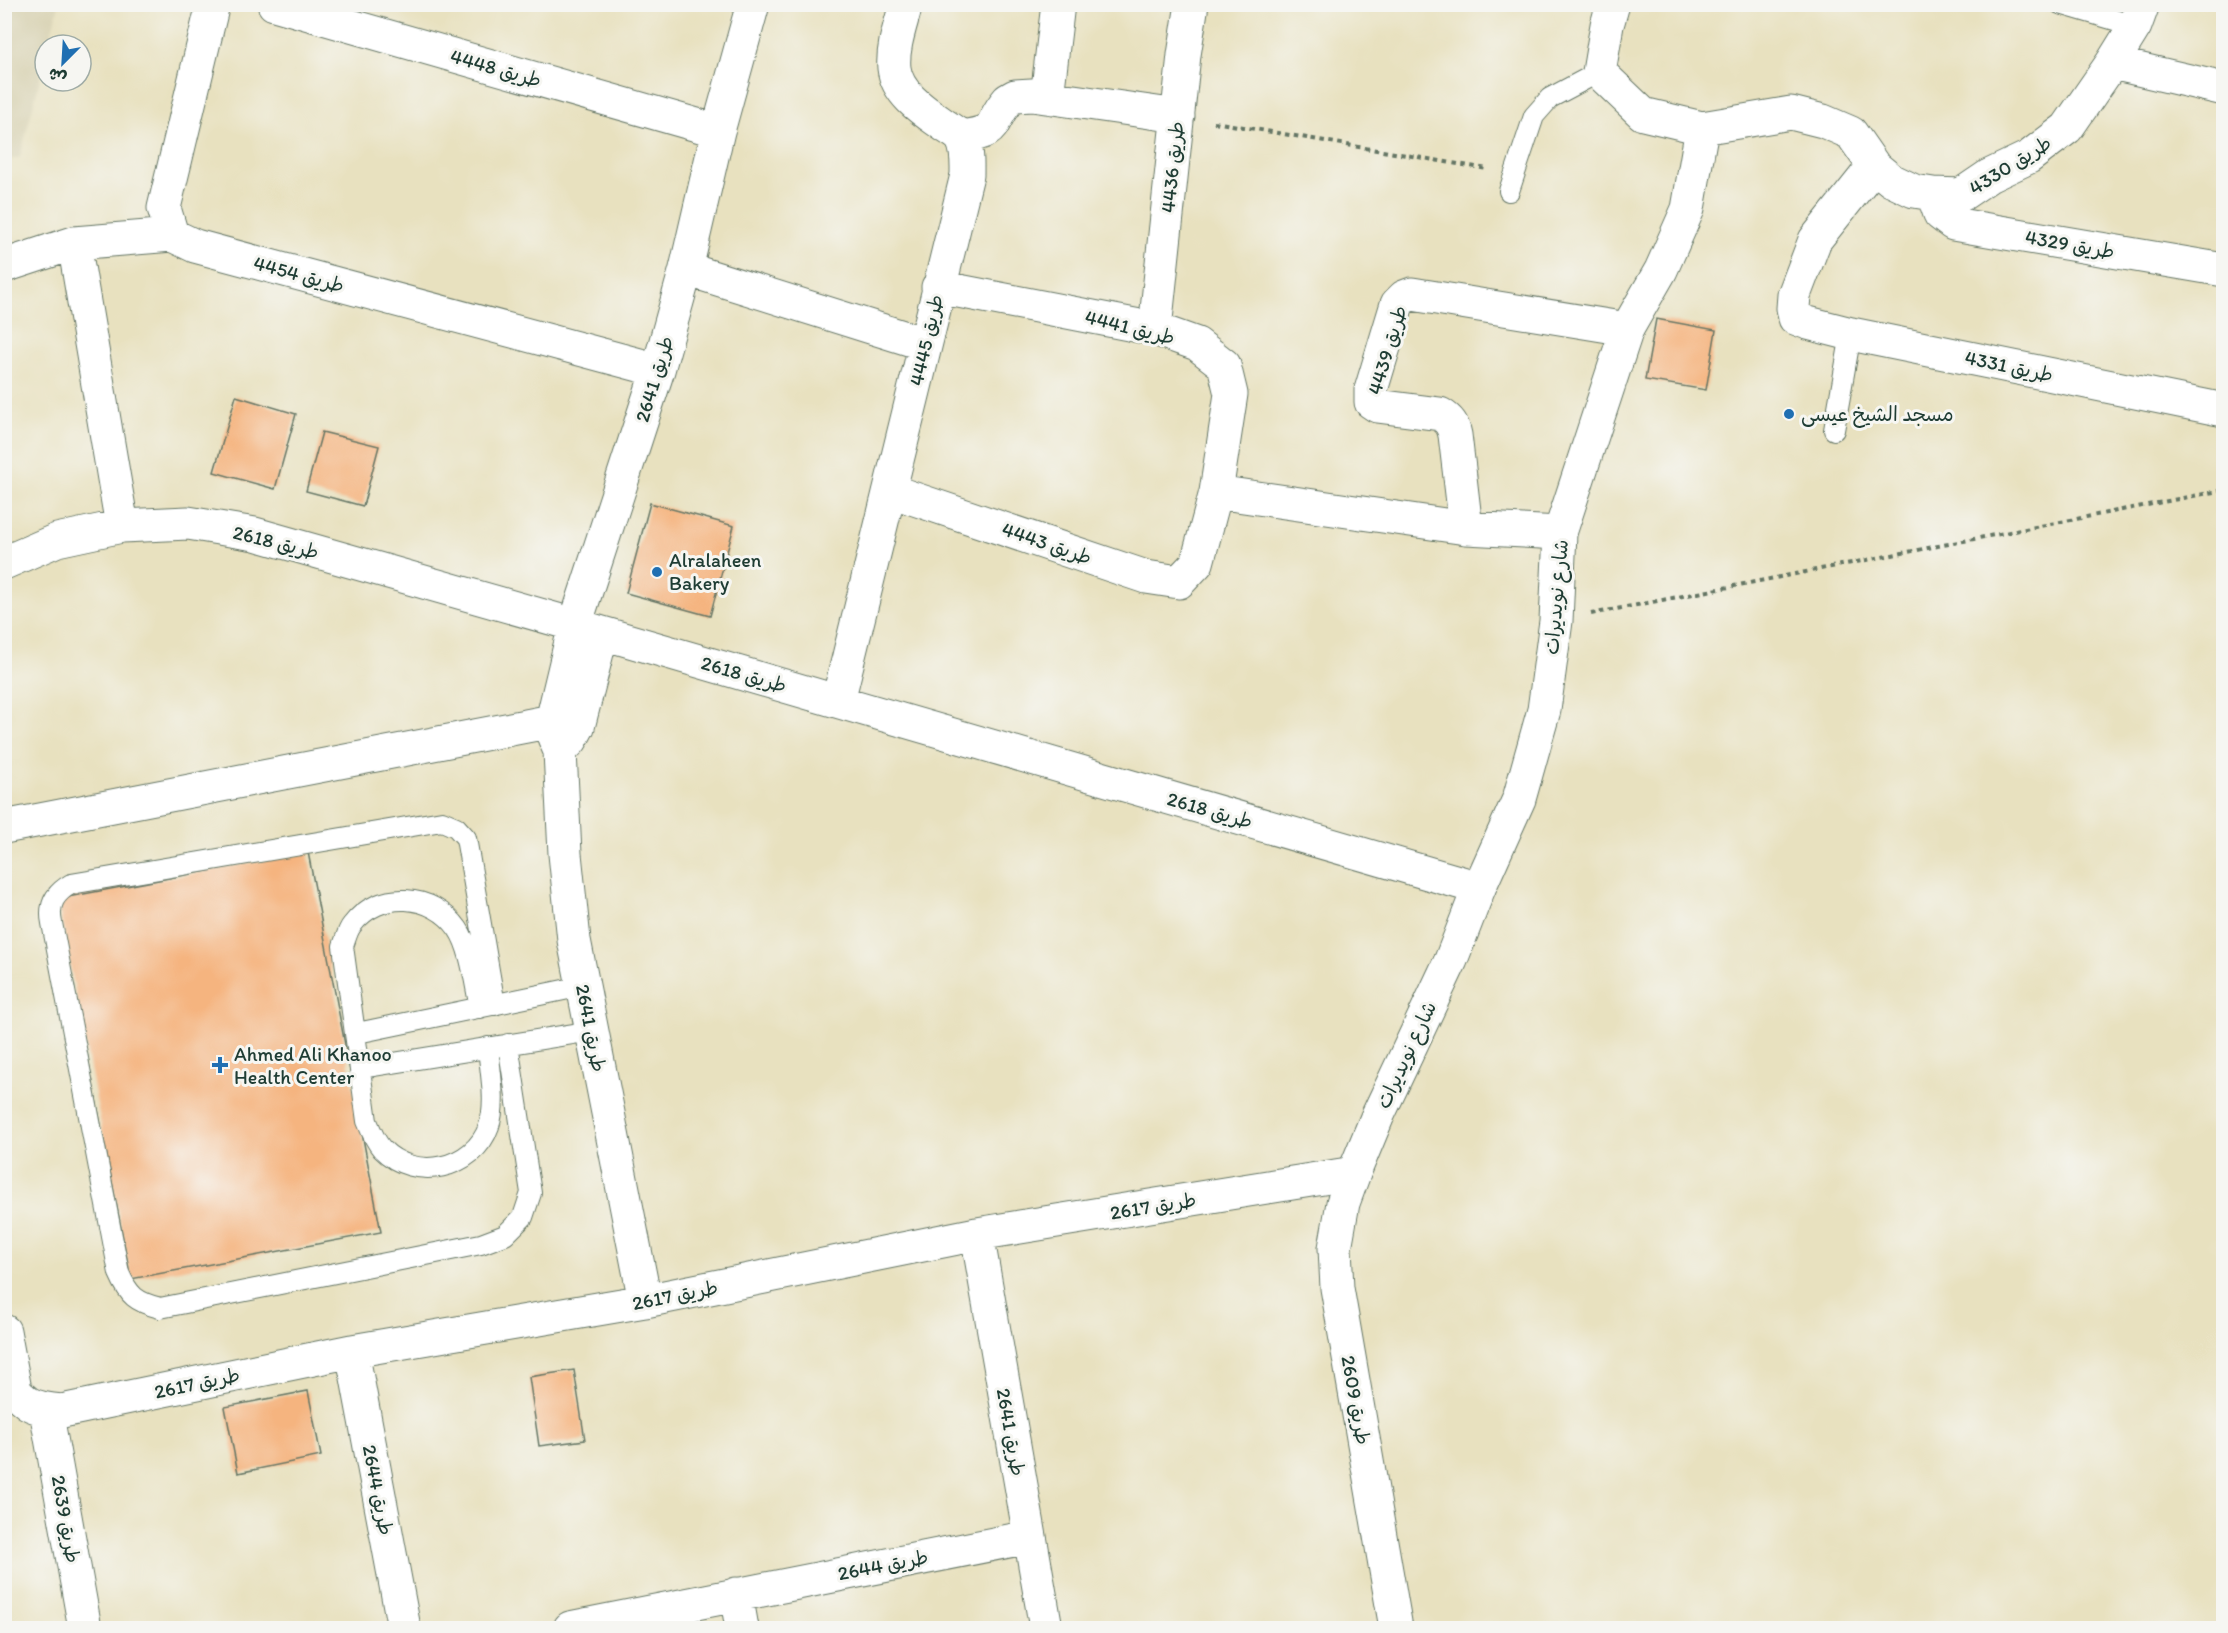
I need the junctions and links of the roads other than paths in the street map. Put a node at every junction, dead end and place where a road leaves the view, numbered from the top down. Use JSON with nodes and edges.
{"nodes":[{"id":1,"x":213,"y":4,"type":"edge"},
{"id":2,"x":274,"y":4,"type":"edge"},
{"id":3,"x":753,"y":4,"type":"edge"},
{"id":4,"x":906,"y":4,"type":"edge"},
{"id":5,"x":1059,"y":4,"type":"edge"},
{"id":6,"x":1192,"y":4,"type":"edge"},
{"id":7,"x":1613,"y":4,"type":"edge"},
{"id":8,"x":2060,"y":4,"type":"edge"},
{"id":9,"x":2139,"y":15,"type":"edge"},
{"id":10,"x":2112,"y":63,"type":"junction"},
{"id":11,"x":1599,"y":72,"type":"junction"},
{"id":12,"x":2223,"y":89,"type":"edge"},
{"id":13,"x":1047,"y":97,"type":"junction"},
{"id":14,"x":1178,"y":116,"type":"junction"},
{"id":15,"x":1702,"y":128,"type":"junction"},
{"id":16,"x":718,"y":130,"type":"junction"},
{"id":17,"x":961,"y":137,"type":"junction"},
{"id":18,"x":1874,"y":166,"type":"junction"},
{"id":19,"x":1512,"y":182,"type":"road end"},
{"id":20,"x":1923,"y":193,"type":"junction"},
{"id":21,"x":172,"y":235,"type":"junction"},
{"id":22,"x":74,"y":243,"type":"junction"},
{"id":23,"x":4,"y":266,"type":"edge"},
{"id":24,"x":686,"y":269,"type":"junction"},
{"id":25,"x":2223,"y":270,"type":"edge"},
{"id":26,"x":938,"y":287,"type":"junction"},
{"id":27,"x":1155,"y":329,"type":"junction"},
{"id":28,"x":1627,"y":329,"type":"junction"},
{"id":29,"x":1851,"y":334,"type":"junction"},
{"id":30,"x":925,"y":345,"type":"junction"},
{"id":31,"x":658,"y":370,"type":"junction"},
{"id":32,"x":2223,"y":410,"type":"edge"},
{"id":33,"x":1834,"y":430,"type":"dead end"},
{"id":34,"x":891,"y":491,"type":"junction"},
{"id":35,"x":1216,"y":492,"type":"junction"},
{"id":36,"x":122,"y":526,"type":"junction"},
{"id":37,"x":1466,"y":528,"type":"junction"},
{"id":38,"x":1560,"y":533,"type":"junction"},
{"id":39,"x":4,"y":563,"type":"edge"},
{"id":40,"x":1197,"y":563,"type":"joint"},
{"id":41,"x":589,"y":629,"type":"junction"},
{"id":42,"x":838,"y":701,"type":"junction"},
{"id":43,"x":556,"y":736,"type":"junction"},
{"id":44,"x":4,"y":827,"type":"edge"},
{"id":45,"x":1479,"y":888,"type":"junction"},
{"id":46,"x":583,"y":986,"type":"junction"},
{"id":47,"x":487,"y":1007,"type":"junction"},
{"id":48,"x":592,"y":1031,"type":"junction"},
{"id":49,"x":362,"y":1032,"type":"dead end"},
{"id":50,"x":508,"y":1044,"type":"junction"},
{"id":51,"x":488,"y":1047,"type":"junction"},
{"id":52,"x":368,"y":1066,"type":"dead end"},
{"id":53,"x":1354,"y":1173,"type":"junction"},
{"id":54,"x":977,"y":1234,"type":"junction"},
{"id":55,"x":645,"y":1301,"type":"junction"},
{"id":56,"x":4,"y":1331,"type":"edge"},
{"id":57,"x":352,"y":1351,"type":"junction"},
{"id":58,"x":10,"y":1387,"type":"edge"},
{"id":59,"x":46,"y":1410,"type":"junction"},
{"id":60,"x":1029,"y":1537,"type":"junction"},
{"id":61,"x":736,"y":1594,"type":"junction"},
{"id":62,"x":86,"y":1629,"type":"edge"},
{"id":63,"x":404,"y":1629,"type":"edge"},
{"id":64,"x":570,"y":1629,"type":"edge"},
{"id":65,"x":742,"y":1629,"type":"edge"},
{"id":66,"x":1046,"y":1629,"type":"edge"},
{"id":67,"x":1396,"y":1629,"type":"edge"}],
"edges":[{"from":1,"to":21,"type":"street"},
{"from":2,"to":16,"type":"street","name":"طريق 4448"},
{"from":3,"to":16,"type":"street","name":"طريق 2641"},
{"from":4,"to":17,"type":"street"},
{"from":5,"to":13,"type":"street"},
{"from":6,"to":14,"type":"street","name":"طريق 4436"},
{"from":7,"to":11,"type":"street"},
{"from":8,"to":9,"type":"lane"},
{"from":9,"to":10,"type":"street","name":"طريق 4330"},
{"from":10,"to":12,"type":"street"},
{"from":10,"to":20,"type":"street","name":"طريق 4330"},
{"from":11,"to":15,"type":"street"},
{"from":11,"to":19,"type":"lane"},
{"from":13,"to":14,"type":"street"},
{"from":13,"to":17,"type":"street"},
{"from":14,"to":27,"type":"street","name":"طريق 4436"},
{"from":15,"to":18,"type":"street"},
{"from":15,"to":28,"type":"street","name":"شارع نويديرات"},
{"from":16,"to":24,"type":"street","name":"طريق 2641"},
{"from":17,"to":26,"type":"street","name":"طريق 4445"},
{"from":18,"to":20,"type":"street"},
{"from":18,"to":29,"type":"street","name":"طريق 4331"},
{"from":20,"to":25,"type":"street","name":"طريق 4329"},
{"from":21,"to":22,"type":"street"},
{"from":21,"to":31,"type":"street","name":"طريق 4454"},
{"from":22,"to":23,"type":"street"},
{"from":22,"to":36,"type":"street"},
{"from":24,"to":30,"type":"street"},
{"from":24,"to":31,"type":"street","name":"طريق 2641"},
{"from":26,"to":27,"type":"street","name":"طريق 4441"},
{"from":26,"to":30,"type":"street","name":"طريق 4445"},
{"from":27,"to":35,"type":"street","name":"طريق 4441"},
{"from":28,"to":37,"type":"street","name":"طريق 4439"},
{"from":28,"to":38,"type":"street","name":"شارع نويديرات"},
{"from":29,"to":32,"type":"street","name":"طريق 4331"},
{"from":29,"to":33,"type":"lane"},
{"from":30,"to":34,"type":"street","name":"طريق 4445"},
{"from":31,"to":41,"type":"street","name":"طريق 2641"},
{"from":34,"to":40,"type":"street","name":"طريق 4443"},
{"from":34,"to":42,"type":"street","name":"طريق 4445"},
{"from":35,"to":37,"type":"street"},
{"from":35,"to":40,"type":"street","name":"طريق 4441"},
{"from":36,"to":39,"type":"street","name":"طريق 2618"},
{"from":36,"to":41,"type":"street","name":"طريق 2618"},
{"from":37,"to":38,"type":"street"},
{"from":38,"to":45,"type":"street","name":"شارع نويديرات"},
{"from":41,"to":42,"type":"street","name":"طريق 2618"},
{"from":41,"to":43,"type":"street","name":"طريق 2641"},
{"from":42,"to":45,"type":"street","name":"طريق 2618"},
{"from":43,"to":44,"type":"street"},
{"from":43,"to":46,"type":"street","name":"طريق 2641"},
{"from":45,"to":53,"type":"street","name":"شارع نويديرات"},
{"from":46,"to":47,"type":"lane"},
{"from":46,"to":48,"type":"street","name":"طريق 2641"},
{"from":47,"to":49,"type":"lane"},
{"from":47,"to":50,"type":"lane"},
{"from":47,"to":51,"type":"lane"},
{"from":48,"to":50,"type":"lane"},
{"from":48,"to":55,"type":"street","name":"طريق 2641"},
{"from":50,"to":51,"type":"lane"},
{"from":51,"to":52,"type":"lane"},
{"from":53,"to":54,"type":"street","name":"طريق 2617"},
{"from":53,"to":67,"type":"street","name":"طريق 2609"},
{"from":54,"to":55,"type":"street","name":"طريق 2617"},
{"from":54,"to":60,"type":"street","name":"طريق 2641"},
{"from":55,"to":57,"type":"street","name":"طريق 2617"},
{"from":56,"to":58,"type":"street"},
{"from":57,"to":59,"type":"street","name":"طريق 2617"},
{"from":57,"to":63,"type":"street","name":"طريق 2644"},
{"from":58,"to":59,"type":"street"},
{"from":59,"to":62,"type":"street","name":"طريق 2639"},
{"from":60,"to":61,"type":"street","name":"طريق 2644"},
{"from":60,"to":66,"type":"street","name":"طريق 2641"},
{"from":61,"to":64,"type":"street","name":"طريق 2644"},
{"from":61,"to":65,"type":"street"}]}
